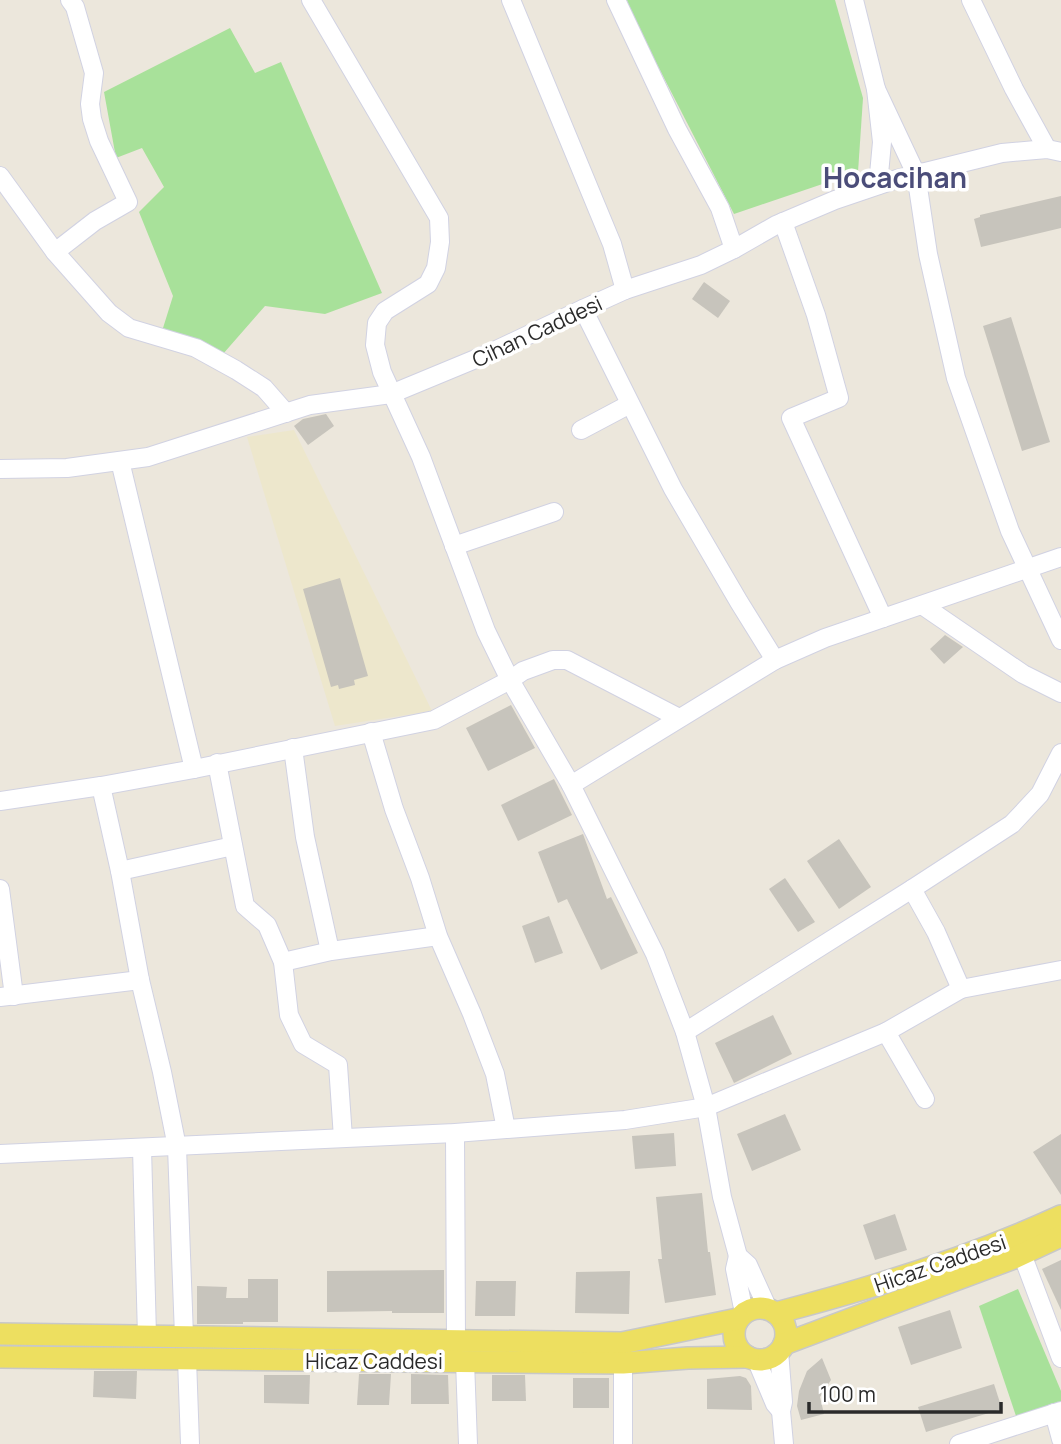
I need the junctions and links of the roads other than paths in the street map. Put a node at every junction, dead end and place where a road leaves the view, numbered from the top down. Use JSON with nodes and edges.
{"nodes":[{"id":1,"x":70,"y":0,"type":"edge"},
{"id":2,"x":311,"y":0,"type":"edge"},
{"id":3,"x":511,"y":0,"type":"edge"},
{"id":4,"x":616,"y":0,"type":"edge"},
{"id":5,"x":855,"y":0,"type":"edge"},
{"id":6,"x":971,"y":0,"type":"edge"},
{"id":7,"x":876,"y":89,"type":"junction"},
{"id":8,"x":1054,"y":150,"type":"edge"},
{"id":9,"x":916,"y":174,"type":"junction"},
{"id":10,"x":0,"y":176,"type":"edge"},
{"id":11,"x":877,"y":185,"type":"junction"},
{"id":12,"x":783,"y":222,"type":"junction"},
{"id":13,"x":734,"y":249,"type":"junction"},
{"id":14,"x":55,"y":252,"type":"junction"},
{"id":15,"x":625,"y":290,"type":"junction"},
{"id":16,"x":583,"y":309,"type":"junction"},
{"id":17,"x":391,"y":394,"type":"junction"},
{"id":18,"x":630,"y":404,"type":"junction"},
{"id":19,"x":286,"y":413,"type":"junction"},
{"id":20,"x":581,"y":430,"type":"dead end"},
{"id":21,"x":120,"y":461,"type":"junction"},
{"id":22,"x":0,"y":469,"type":"edge"},
{"id":23,"x":554,"y":512,"type":"dead end"},
{"id":24,"x":454,"y":546,"type":"junction"},
{"id":25,"x":1061,"y":557,"type":"edge"},
{"id":26,"x":1027,"y":569,"type":"junction"},
{"id":27,"x":922,"y":606,"type":"junction"},
{"id":28,"x":883,"y":618,"type":"junction"},
{"id":29,"x":1061,"y":640,"type":"edge"},
{"id":30,"x":775,"y":660,"type":"junction"},
{"id":31,"x":510,"y":680,"type":"junction"},
{"id":32,"x":1061,"y":693,"type":"edge"},
{"id":33,"x":679,"y":718,"type":"junction"},
{"id":34,"x":371,"y":732,"type":"junction"},
{"id":35,"x":293,"y":748,"type":"junction"},
{"id":36,"x":1061,"y":753,"type":"edge"},
{"id":37,"x":217,"y":763,"type":"junction"},
{"id":38,"x":194,"y":769,"type":"junction"},
{"id":39,"x":571,"y":785,"type":"junction"},
{"id":40,"x":101,"y":786,"type":"junction"},
{"id":41,"x":0,"y":801,"type":"edge"},
{"id":42,"x":233,"y":846,"type":"junction"},
{"id":43,"x":120,"y":871,"type":"junction"},
{"id":44,"x":0,"y":888,"type":"edge"},
{"id":45,"x":912,"y":889,"type":"junction"},
{"id":46,"x":438,"y":936,"type":"junction"},
{"id":47,"x":330,"y":951,"type":"junction"},
{"id":48,"x":283,"y":962,"type":"junction"},
{"id":49,"x":1061,"y":970,"type":"edge"},
{"id":50,"x":139,"y":981,"type":"junction"},
{"id":51,"x":961,"y":989,"type":"junction"},
{"id":52,"x":7,"y":996,"type":"edge"},
{"id":53,"x":685,"y":1032,"type":"junction"},
{"id":54,"x":886,"y":1032,"type":"junction"},
{"id":55,"x":925,"y":1099,"type":"dead end"},
{"id":56,"x":706,"y":1107,"type":"junction"},
{"id":57,"x":506,"y":1129,"type":"junction"},
{"id":58,"x":455,"y":1133,"type":"junction"},
{"id":59,"x":343,"y":1138,"type":"junction"},
{"id":60,"x":177,"y":1147,"type":"junction"},
{"id":61,"x":142,"y":1148,"type":"junction"},
{"id":62,"x":0,"y":1154,"type":"edge"},
{"id":63,"x":1061,"y":1216,"type":"edge"},
{"id":64,"x":1061,"y":1236,"type":"edge"},
{"id":65,"x":1022,"y":1254,"type":"junction"},
{"id":66,"x":738,"y":1256,"type":"junction"},
{"id":67,"x":772,"y":1311,"type":"junction"},
{"id":68,"x":741,"y":1316,"type":"junction"},
{"id":69,"x":0,"y":1334,"type":"edge"},
{"id":70,"x":147,"y":1336,"type":"junction"},
{"id":71,"x":184,"y":1336,"type":"junction"},
{"id":72,"x":456,"y":1340,"type":"junction"},
{"id":73,"x":782,"y":1348,"type":"junction"},
{"id":74,"x":0,"y":1357,"type":"edge"},
{"id":75,"x":752,"y":1358,"type":"junction"},
{"id":76,"x":1061,"y":1358,"type":"edge"},
{"id":77,"x":187,"y":1359,"type":"junction"},
{"id":78,"x":465,"y":1361,"type":"junction"},
{"id":79,"x":623,"y":1363,"type":"junction"},
{"id":80,"x":780,"y":1411,"type":"junction"},
{"id":81,"x":1057,"y":1412,"type":"edge"},
{"id":82,"x":1061,"y":1439,"type":"edge"},
{"id":83,"x":190,"y":1444,"type":"edge"},
{"id":84,"x":468,"y":1444,"type":"edge"},
{"id":85,"x":623,"y":1444,"type":"edge"},
{"id":86,"x":785,"y":1444,"type":"edge"},
{"id":87,"x":959,"y":1444,"type":"edge"}],
"edges":[{"from":1,"to":14,"type":"street"},
{"from":2,"to":17,"type":"street"},
{"from":3,"to":15,"type":"street"},
{"from":4,"to":13,"type":"street"},
{"from":5,"to":7,"type":"street"},
{"from":6,"to":8,"type":"street"},
{"from":7,"to":9,"type":"street"},
{"from":7,"to":11,"type":"street"},
{"from":8,"to":9,"type":"street","name":"Cihan Caddesi"},
{"from":9,"to":11,"type":"street","name":"Cihan Caddesi"},
{"from":9,"to":26,"type":"street"},
{"from":10,"to":14,"type":"street"},
{"from":11,"to":12,"type":"street","name":"Cihan Caddesi"},
{"from":12,"to":13,"type":"street","name":"Cihan Caddesi"},
{"from":12,"to":28,"type":"street"},
{"from":13,"to":15,"type":"street","name":"Cihan Caddesi"},
{"from":14,"to":19,"type":"street"},
{"from":15,"to":16,"type":"street","name":"Cihan Caddesi"},
{"from":16,"to":17,"type":"street","name":"Cihan Caddesi"},
{"from":16,"to":18,"type":"street"},
{"from":17,"to":19,"type":"street","name":"Cihan Caddesi"},
{"from":17,"to":24,"type":"street"},
{"from":18,"to":20,"type":"street"},
{"from":18,"to":30,"type":"street"},
{"from":19,"to":21,"type":"street","name":"Cihan Caddesi"},
{"from":21,"to":22,"type":"street","name":"Cihan Caddesi"},
{"from":21,"to":38,"type":"street"},
{"from":23,"to":24,"type":"street"},
{"from":24,"to":31,"type":"street"},
{"from":25,"to":26,"type":"street"},
{"from":26,"to":27,"type":"street"},
{"from":26,"to":29,"type":"street"},
{"from":27,"to":28,"type":"street"},
{"from":27,"to":32,"type":"street"},
{"from":28,"to":30,"type":"street"},
{"from":30,"to":33,"type":"street"},
{"from":31,"to":33,"type":"street"},
{"from":31,"to":34,"type":"street"},
{"from":31,"to":39,"type":"street"},
{"from":33,"to":39,"type":"street"},
{"from":34,"to":35,"type":"street"},
{"from":34,"to":46,"type":"street"},
{"from":35,"to":37,"type":"street"},
{"from":35,"to":47,"type":"street"},
{"from":36,"to":45,"type":"street"},
{"from":37,"to":38,"type":"street"},
{"from":37,"to":42,"type":"street"},
{"from":38,"to":40,"type":"street"},
{"from":39,"to":53,"type":"street"},
{"from":40,"to":41,"type":"street"},
{"from":40,"to":43,"type":"street"},
{"from":42,"to":43,"type":"street"},
{"from":42,"to":48,"type":"street"},
{"from":43,"to":50,"type":"street"},
{"from":44,"to":52,"type":"street"},
{"from":45,"to":51,"type":"street"},
{"from":45,"to":53,"type":"street"},
{"from":46,"to":47,"type":"street"},
{"from":46,"to":57,"type":"street"},
{"from":47,"to":48,"type":"street"},
{"from":48,"to":59,"type":"street"},
{"from":49,"to":51,"type":"street"},
{"from":50,"to":52,"type":"street"},
{"from":50,"to":60,"type":"street"},
{"from":51,"to":54,"type":"street"},
{"from":53,"to":56,"type":"street"},
{"from":54,"to":55,"type":"street"},
{"from":54,"to":56,"type":"street"},
{"from":56,"to":57,"type":"street"},
{"from":56,"to":66,"type":"street"},
{"from":57,"to":58,"type":"street"},
{"from":58,"to":59,"type":"street"},
{"from":58,"to":72,"type":"street"},
{"from":59,"to":60,"type":"street"},
{"from":60,"to":61,"type":"street"},
{"from":60,"to":71,"type":"street"},
{"from":61,"to":62,"type":"street"},
{"from":61,"to":70,"type":"street"},
{"from":63,"to":67,"type":"main road","name":"Hicaz Caddesi"},
{"from":64,"to":65,"type":"main road","name":"Hicaz Caddesi"},
{"from":65,"to":73,"type":"main road","name":"Hicaz Caddesi"},
{"from":65,"to":76,"type":"street"},
{"from":66,"to":67,"type":"street"},
{"from":66,"to":68,"type":"street"},
{"from":67,"to":68,"type":"main road"},
{"from":67,"to":73,"type":"main road"},
{"from":68,"to":72,"type":"main road","name":"Hicaz Caddesi"},
{"from":68,"to":75,"type":"main road"},
{"from":69,"to":70,"type":"main road","name":"Hicaz Caddesi"},
{"from":70,"to":71,"type":"main road","name":"Hicaz Caddesi"},
{"from":71,"to":72,"type":"main road","name":"Hicaz Caddesi"},
{"from":73,"to":75,"type":"main road"},
{"from":73,"to":80,"type":"street"},
{"from":74,"to":77,"type":"main road","name":"Hicaz Caddesi"},
{"from":75,"to":79,"type":"main road","name":"Hicaz Caddesi"},
{"from":75,"to":80,"type":"street"},
{"from":77,"to":78,"type":"main road","name":"Hicaz Caddesi"},
{"from":77,"to":83,"type":"street"},
{"from":78,"to":79,"type":"main road","name":"Hicaz Caddesi"},
{"from":78,"to":84,"type":"street"},
{"from":79,"to":85,"type":"street"},
{"from":80,"to":86,"type":"street"},
{"from":81,"to":82,"type":"street"},
{"from":81,"to":87,"type":"street"}]}
